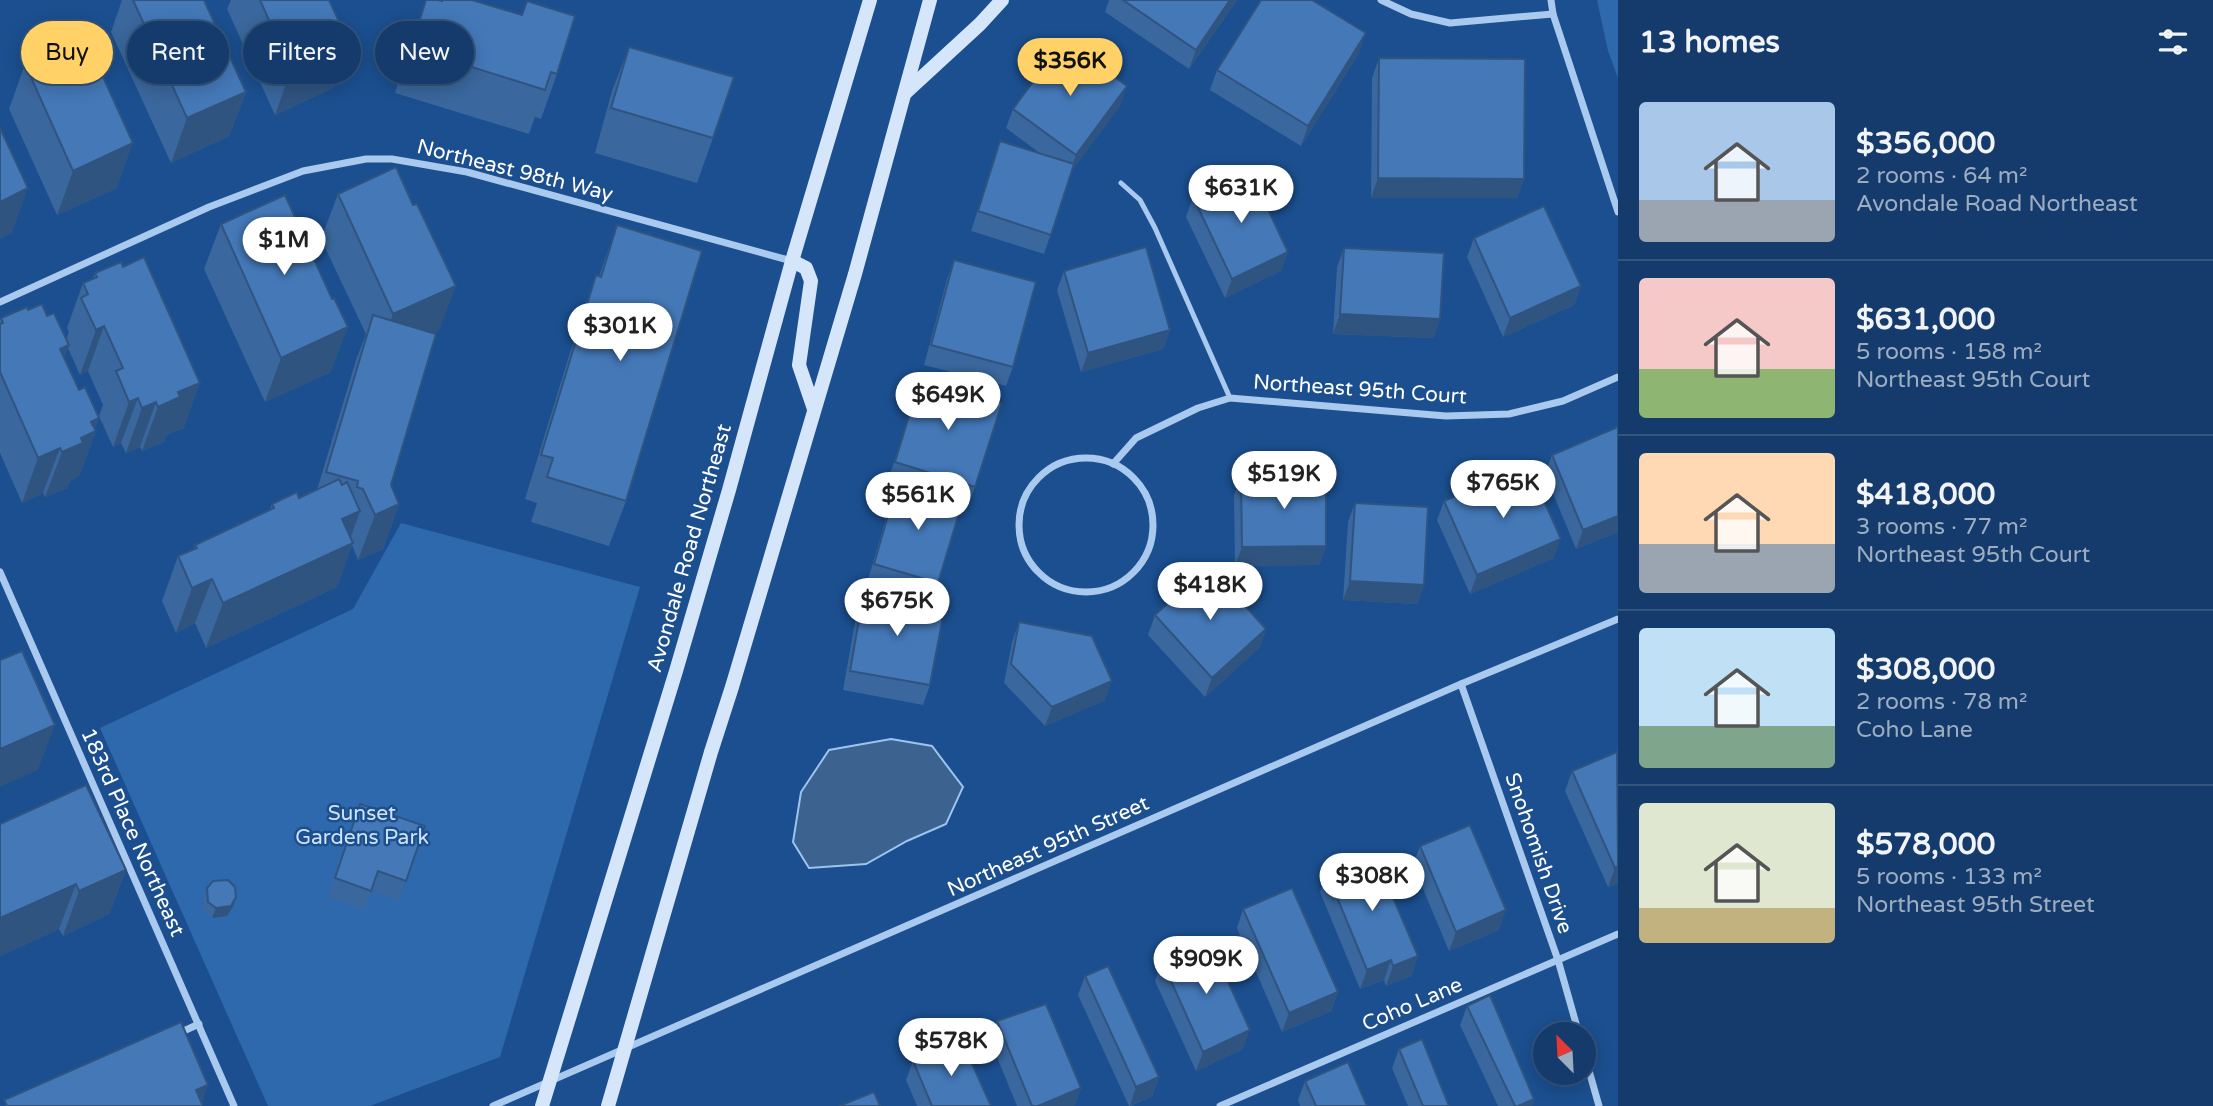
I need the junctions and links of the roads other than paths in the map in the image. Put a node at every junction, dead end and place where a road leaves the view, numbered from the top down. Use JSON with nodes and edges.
{"nodes":[{"id":1,"x":870,"y":0,"type":"edge"},
{"id":2,"x":930,"y":0,"type":"edge"},
{"id":3,"x":1002,"y":0,"type":"edge"},
{"id":4,"x":1381,"y":0,"type":"edge"},
{"id":5,"x":1551,"y":0,"type":"edge"},
{"id":6,"x":1553,"y":14,"type":"junction"},
{"id":7,"x":904,"y":94,"type":"junction"},
{"id":8,"x":1121,"y":183,"type":"dead end"},
{"id":9,"x":1618,"y":212,"type":"edge"},
{"id":10,"x":792,"y":261,"type":"junction"},
{"id":11,"x":0,"y":302,"type":"edge"},
{"id":12,"x":1618,"y":377,"type":"edge"},
{"id":13,"x":1230,"y":398,"type":"junction"},
{"id":14,"x":814,"y":409,"type":"junction"},
{"id":15,"x":1113,"y":464,"type":"junction"},
{"id":16,"x":0,"y":572,"type":"edge"},
{"id":17,"x":1618,"y":619,"type":"edge"},
{"id":18,"x":1461,"y":684,"type":"junction"},
{"id":19,"x":94,"y":789,"type":"junction"},
{"id":20,"x":82,"y":794,"type":"edge"},
{"id":21,"x":1618,"y":934,"type":"edge"},
{"id":22,"x":1558,"y":960,"type":"junction"},
{"id":23,"x":1575,"y":1022,"type":"edge"},
{"id":24,"x":199,"y":1024,"type":"junction"},
{"id":25,"x":174,"y":1035,"type":"edge"},
{"id":26,"x":625,"y":1050,"type":"junction"},
{"id":27,"x":549,"y":1082,"type":"junction"},
{"id":28,"x":1592,"y":1085,"type":"edge"},
{"id":29,"x":234,"y":1106,"type":"edge"},
{"id":30,"x":493,"y":1106,"type":"edge"},
{"id":31,"x":542,"y":1106,"type":"edge"},
{"id":32,"x":608,"y":1106,"type":"edge"},
{"id":33,"x":1220,"y":1106,"type":"edge"},
{"id":34,"x":1598,"y":1106,"type":"edge"}],
"edges":[{"from":1,"to":10,"type":"main road","name":"Avondale Road Northeast"},
{"from":2,"to":7,"type":"main road"},
{"from":3,"to":7,"type":"main road"},
{"from":4,"to":6,"type":"street"},
{"from":5,"to":6,"type":"street"},
{"from":6,"to":9,"type":"street"},
{"from":7,"to":14,"type":"main road"},
{"from":8,"to":13,"type":"lane"},
{"from":10,"to":11,"type":"street","name":"Northeast 98th Way"},
{"from":10,"to":14,"type":"main road"},
{"from":10,"to":27,"type":"main road","name":"Avondale Road Northeast"},
{"from":12,"to":13,"type":"street","name":"Northeast 95th Court"},
{"from":13,"to":15,"type":"street","name":"Northeast 95th Court"},
{"from":14,"to":26,"type":"main road"},
{"from":15,"to":15,"type":"street"},
{"from":16,"to":19,"type":"street","name":"183rd Place Northeast"},
{"from":17,"to":18,"type":"street","name":"Northeast 95th Street"},
{"from":18,"to":22,"type":"street","name":"Snohomish Drive"},
{"from":18,"to":26,"type":"street","name":"Northeast 95th Street"},
{"from":19,"to":20,"type":"street"},
{"from":19,"to":24,"type":"street","name":"183rd Place Northeast"},
{"from":21,"to":22,"type":"street","name":"Coho Lane"},
{"from":22,"to":23,"type":"street","name":"Snohomish Drive"},
{"from":22,"to":33,"type":"street","name":"Coho Lane"},
{"from":24,"to":25,"type":"street"},
{"from":24,"to":29,"type":"street","name":"183rd Place Northeast"},
{"from":26,"to":27,"type":"street","name":"Northeast 95th Street"},
{"from":26,"to":32,"type":"main road"},
{"from":27,"to":30,"type":"street","name":"Northeast 95th Street"},
{"from":27,"to":31,"type":"main road","name":"Avondale Road Northeast"},
{"from":28,"to":34,"type":"street"}]}
